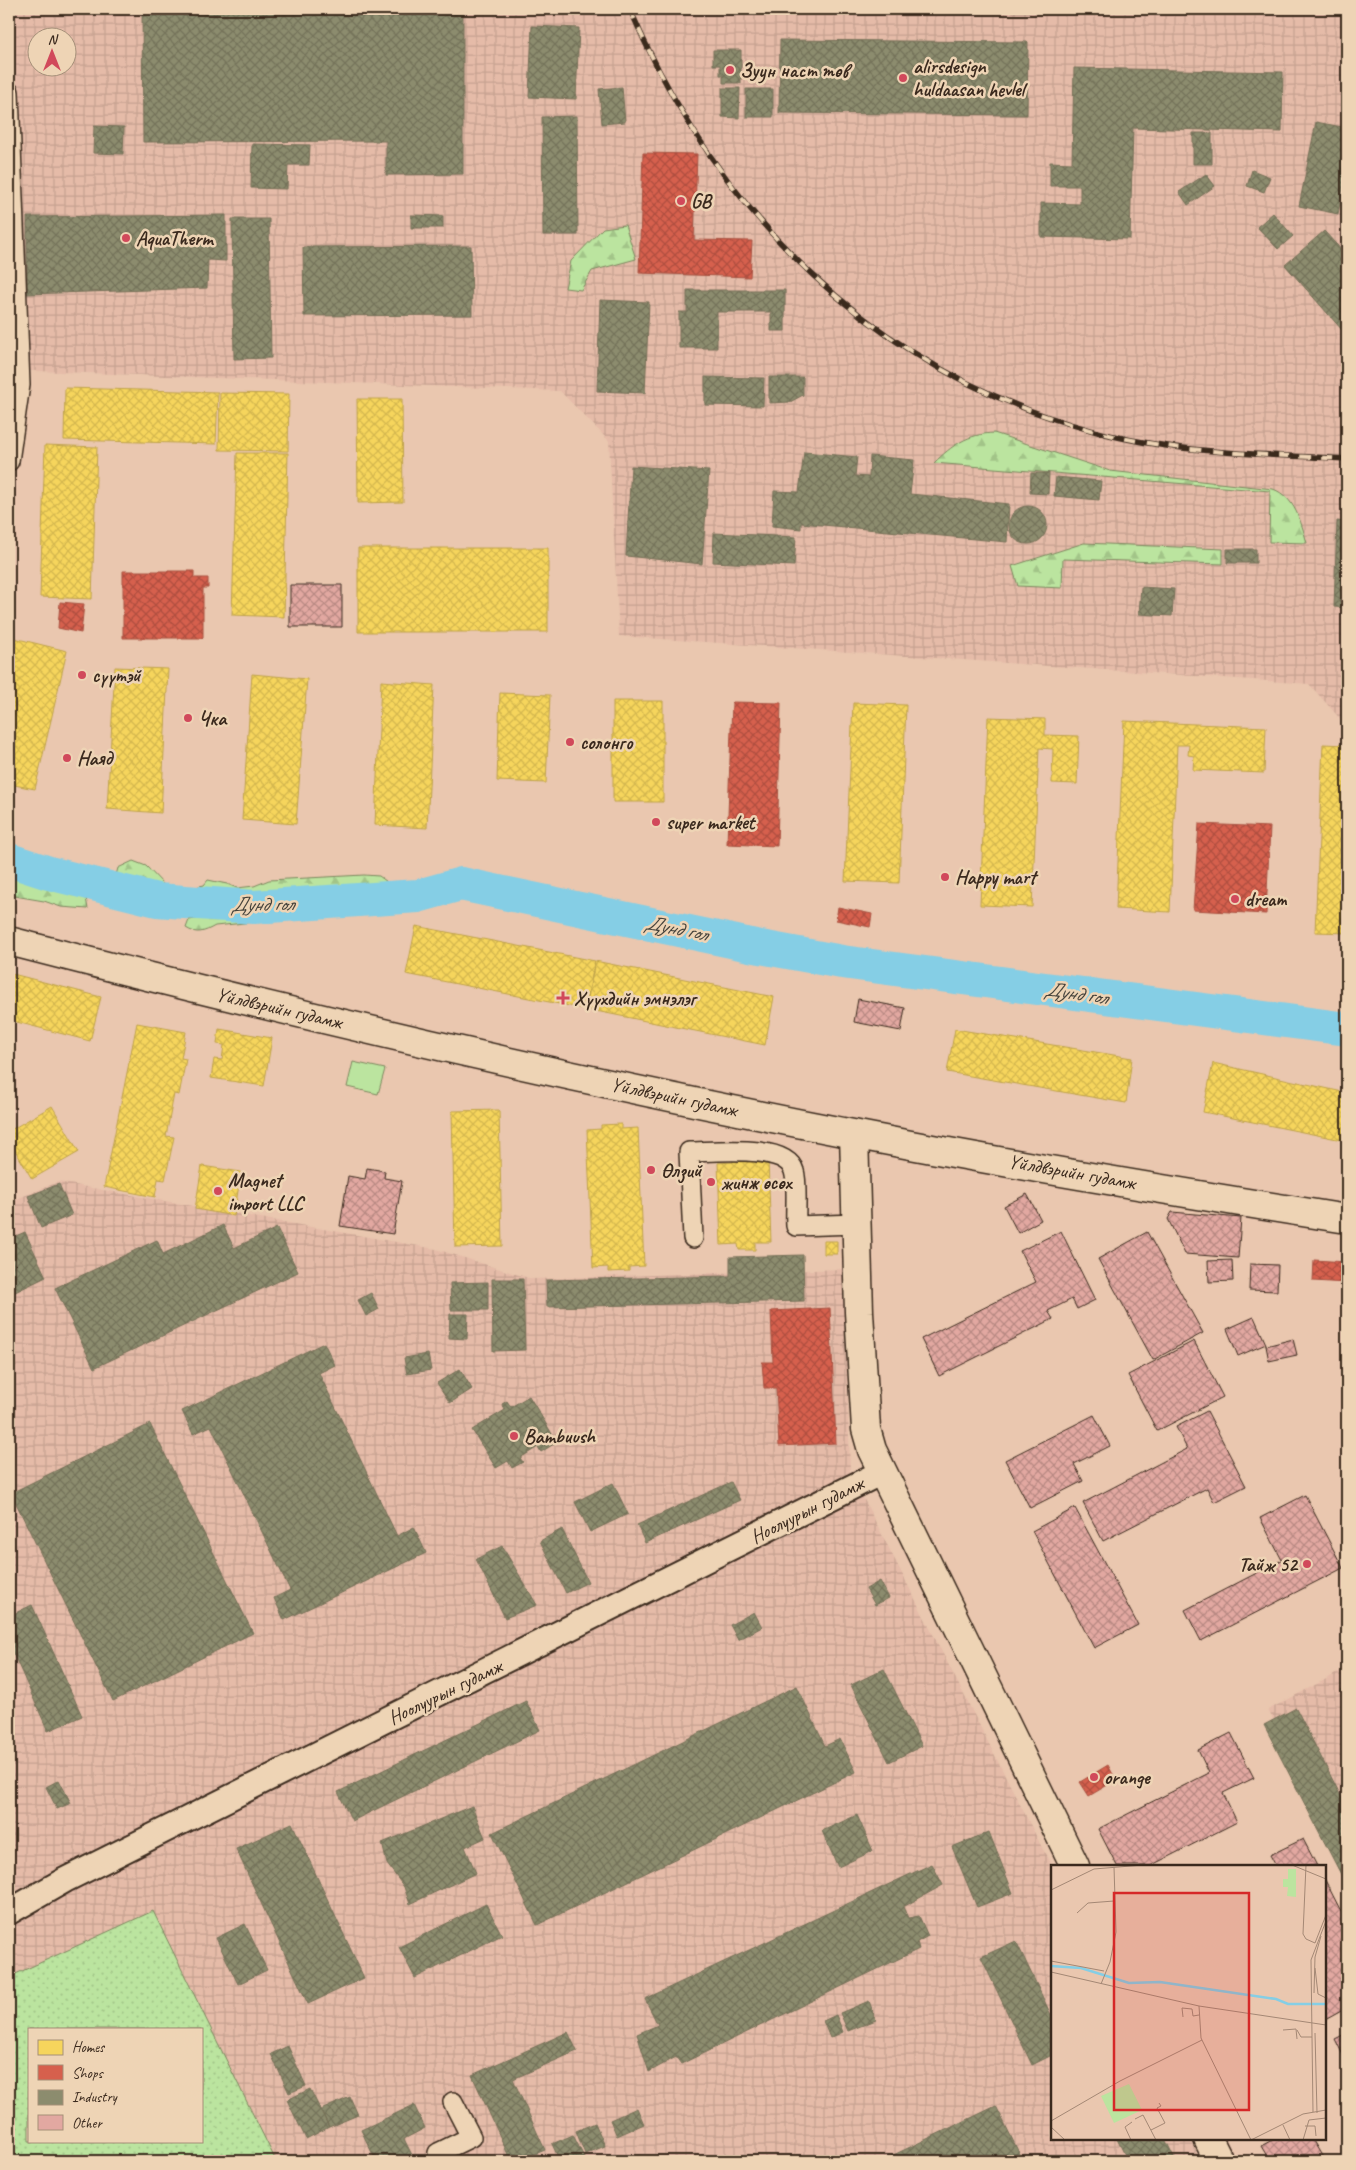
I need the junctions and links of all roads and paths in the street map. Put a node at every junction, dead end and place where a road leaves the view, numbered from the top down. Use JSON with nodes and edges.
{"nodes":[{"id":1,"x":9,"y":92,"type":"edge"},
{"id":2,"x":14,"y":387,"type":"edge"},
{"id":3,"x":9,"y":461,"type":"edge"},
{"id":4,"x":9,"y":941,"type":"edge"},
{"id":5,"x":854,"y":1134,"type":"junction"},
{"id":6,"x":1347,"y":1219,"type":"edge"},
{"id":7,"x":856,"y":1224,"type":"junction"},
{"id":8,"x":693,"y":1238,"type":"dead end"},
{"id":9,"x":882,"y":1472,"type":"junction"},
{"id":10,"x":1075,"y":1865,"type":"edge"},
{"id":11,"x":9,"y":1912,"type":"edge"},
{"id":12,"x":453,"y":2102,"type":"dead end"},
{"id":13,"x":1209,"y":2140,"type":"edge"},
{"id":14,"x":442,"y":2161,"type":"edge"},
{"id":15,"x":1220,"y":2161,"type":"edge"}],
"edges":[{"from":1,"to":2,"type":"street"},
{"from":2,"to":3,"type":"street"},
{"from":4,"to":5,"type":"main road","name":"Yйлдвэрийн гудамж"},
{"from":5,"to":6,"type":"main road","name":"Yйлдвэрийн гудамж"},
{"from":5,"to":7,"type":"main road"},
{"from":7,"to":8,"type":"street"},
{"from":7,"to":9,"type":"main road"},
{"from":9,"to":10,"type":"main road"},
{"from":9,"to":11,"type":"street","name":"Ноолуурын гудамж"},
{"from":12,"to":14,"type":"street"},
{"from":13,"to":15,"type":"main road"}]}
